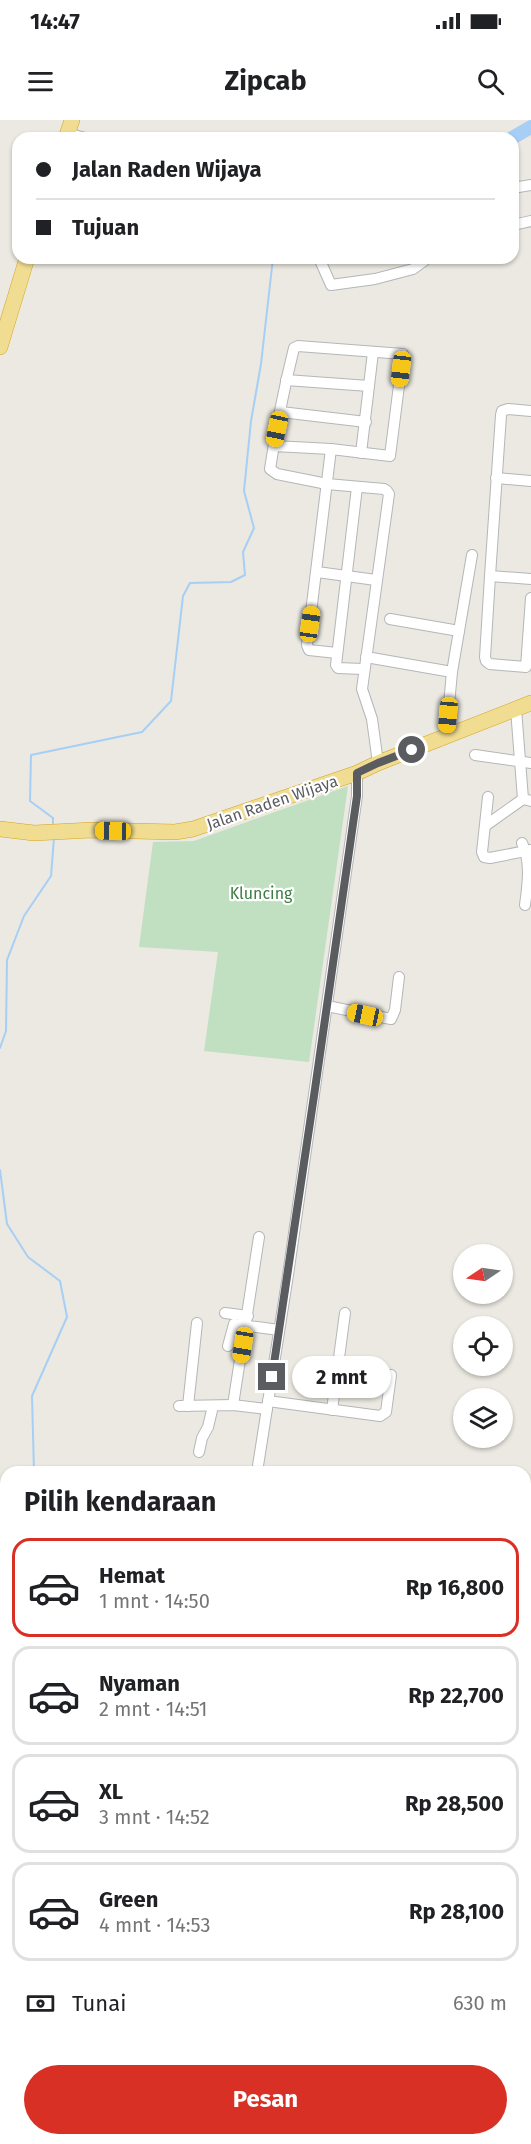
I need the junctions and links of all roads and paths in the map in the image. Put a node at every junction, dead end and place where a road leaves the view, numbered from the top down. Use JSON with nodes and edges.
{"nodes":[{"id":1,"x":25,"y":264,"type":"edge"},
{"id":2,"x":322,"y":264,"type":"edge"},
{"id":3,"x":410,"y":264,"type":"edge"},
{"id":4,"x":0,"y":347,"type":"edge"},
{"id":5,"x":373,"y":352,"type":"junction"},
{"id":6,"x":286,"y":380,"type":"junction"},
{"id":7,"x":369,"y":386,"type":"junction"},
{"id":8,"x":531,"y":411,"type":"edge"},
{"id":9,"x":281,"y":412,"type":"junction"},
{"id":10,"x":366,"y":422,"type":"junction"},
{"id":11,"x":274,"y":446,"type":"junction"},
{"id":12,"x":332,"y":449,"type":"junction"},
{"id":13,"x":361,"y":453,"type":"junction"},
{"id":14,"x":496,"y":478,"type":"junction"},
{"id":15,"x":531,"y":481,"type":"edge"},
{"id":16,"x":327,"y":484,"type":"junction"},
{"id":17,"x":357,"y":488,"type":"junction"},
{"id":18,"x":472,"y":555,"type":"dead end"},
{"id":19,"x":317,"y":572,"type":"junction"},
{"id":20,"x":347,"y":575,"type":"junction"},
{"id":21,"x":490,"y":576,"type":"junction"},
{"id":22,"x":531,"y":579,"type":"edge"},
{"id":23,"x":376,"y":580,"type":"junction"},
{"id":24,"x":531,"y":598,"type":"edge"},
{"id":25,"x":390,"y":619,"type":"dead end"},
{"id":26,"x":459,"y":631,"type":"junction"},
{"id":27,"x":337,"y":653,"type":"junction"},
{"id":28,"x":366,"y":657,"type":"junction"},
{"id":29,"x":529,"y":668,"type":"edge"},
{"id":30,"x":363,"y":669,"type":"junction"},
{"id":31,"x":452,"y":672,"type":"junction"},
{"id":32,"x":531,"y":703,"type":"edge"},
{"id":33,"x":516,"y":709,"type":"junction"},
{"id":34,"x":446,"y":737,"type":"junction"},
{"id":35,"x":475,"y":756,"type":"dead end"},
{"id":36,"x":378,"y":763,"type":"junction"},
{"id":37,"x":526,"y":763,"type":"edge"},
{"id":38,"x":357,"y":773,"type":"junction"},
{"id":39,"x":488,"y":797,"type":"dead end"},
{"id":40,"x":527,"y":800,"type":"edge"},
{"id":41,"x":485,"y":826,"type":"junction"},
{"id":42,"x":0,"y":829,"type":"edge"},
{"id":43,"x":528,"y":845,"type":"edge"},
{"id":44,"x":530,"y":867,"type":"edge"},
{"id":45,"x":525,"y":905,"type":"dead end"},
{"id":46,"x":399,"y":977,"type":"dead end"},
{"id":47,"x":327,"y":1006,"type":"junction"},
{"id":48,"x":259,"y":1237,"type":"dead end"},
{"id":49,"x":225,"y":1312,"type":"dead end"},
{"id":50,"x":345,"y":1313,"type":"dead end"},
{"id":51,"x":247,"y":1321,"type":"junction"},
{"id":52,"x":197,"y":1323,"type":"dead end"},
{"id":53,"x":279,"y":1330,"type":"junction"},
{"id":54,"x":228,"y":1346,"type":"dead end"},
{"id":55,"x":391,"y":1375,"type":"dead end"},
{"id":56,"x":233,"y":1405,"type":"junction"},
{"id":57,"x":267,"y":1405,"type":"junction"},
{"id":58,"x":213,"y":1406,"type":"junction"},
{"id":59,"x":332,"y":1410,"type":"junction"},
{"id":60,"x":199,"y":1452,"type":"dead end"},
{"id":61,"x":258,"y":1466,"type":"edge"}],
"edges":[{"from":1,"to":4,"type":"highway"},
{"from":2,"to":3,"type":"street"},
{"from":5,"to":6,"type":"street"},
{"from":5,"to":7,"type":"street"},
{"from":5,"to":13,"type":"street"},
{"from":6,"to":7,"type":"street"},
{"from":6,"to":9,"type":"street"},
{"from":7,"to":10,"type":"street"},
{"from":8,"to":14,"type":"street"},
{"from":9,"to":10,"type":"street"},
{"from":9,"to":11,"type":"street"},
{"from":10,"to":13,"type":"street"},
{"from":11,"to":12,"type":"street"},
{"from":11,"to":16,"type":"street"},
{"from":12,"to":13,"type":"street"},
{"from":12,"to":16,"type":"street"},
{"from":14,"to":15,"type":"street"},
{"from":14,"to":21,"type":"street"},
{"from":16,"to":17,"type":"street"},
{"from":16,"to":19,"type":"street"},
{"from":17,"to":20,"type":"street"},
{"from":17,"to":23,"type":"street"},
{"from":18,"to":26,"type":"street"},
{"from":19,"to":20,"type":"street"},
{"from":19,"to":27,"type":"street"},
{"from":20,"to":23,"type":"street"},
{"from":20,"to":27,"type":"street"},
{"from":21,"to":22,"type":"street"},
{"from":21,"to":29,"type":"street"},
{"from":23,"to":28,"type":"street"},
{"from":24,"to":29,"type":"street"},
{"from":25,"to":26,"type":"street"},
{"from":26,"to":31,"type":"street"},
{"from":27,"to":30,"type":"street"},
{"from":28,"to":30,"type":"street"},
{"from":28,"to":31,"type":"street"},
{"from":30,"to":36,"type":"street"},
{"from":31,"to":34,"type":"street"},
{"from":32,"to":33,"type":"highway","name":"Jalan Raden Wijaya"},
{"from":33,"to":34,"type":"highway","name":"Jalan Raden Wijaya"},
{"from":33,"to":37,"type":"street"},
{"from":34,"to":36,"type":"highway","name":"Jalan Raden Wijaya"},
{"from":35,"to":37,"type":"street"},
{"from":36,"to":38,"type":"highway","name":"Jalan Raden Wijaya"},
{"from":37,"to":40,"type":"street"},
{"from":38,"to":42,"type":"highway","name":"Jalan Raden Wijaya"},
{"from":38,"to":47,"type":"street"},
{"from":39,"to":41,"type":"street"},
{"from":40,"to":41,"type":"street"},
{"from":41,"to":43,"type":"street"},
{"from":43,"to":44,"type":"street"},
{"from":44,"to":45,"type":"street"},
{"from":46,"to":47,"type":"street"},
{"from":47,"to":53,"type":"street"},
{"from":48,"to":51,"type":"street"},
{"from":49,"to":51,"type":"street"},
{"from":50,"to":59,"type":"street"},
{"from":51,"to":53,"type":"street"},
{"from":51,"to":54,"type":"street"},
{"from":51,"to":56,"type":"street"},
{"from":52,"to":58,"type":"street"},
{"from":53,"to":57,"type":"street"},
{"from":55,"to":59,"type":"street"},
{"from":56,"to":57,"type":"street"},
{"from":56,"to":58,"type":"street"},
{"from":57,"to":59,"type":"street"},
{"from":57,"to":61,"type":"street"},
{"from":58,"to":60,"type":"street"}]}
